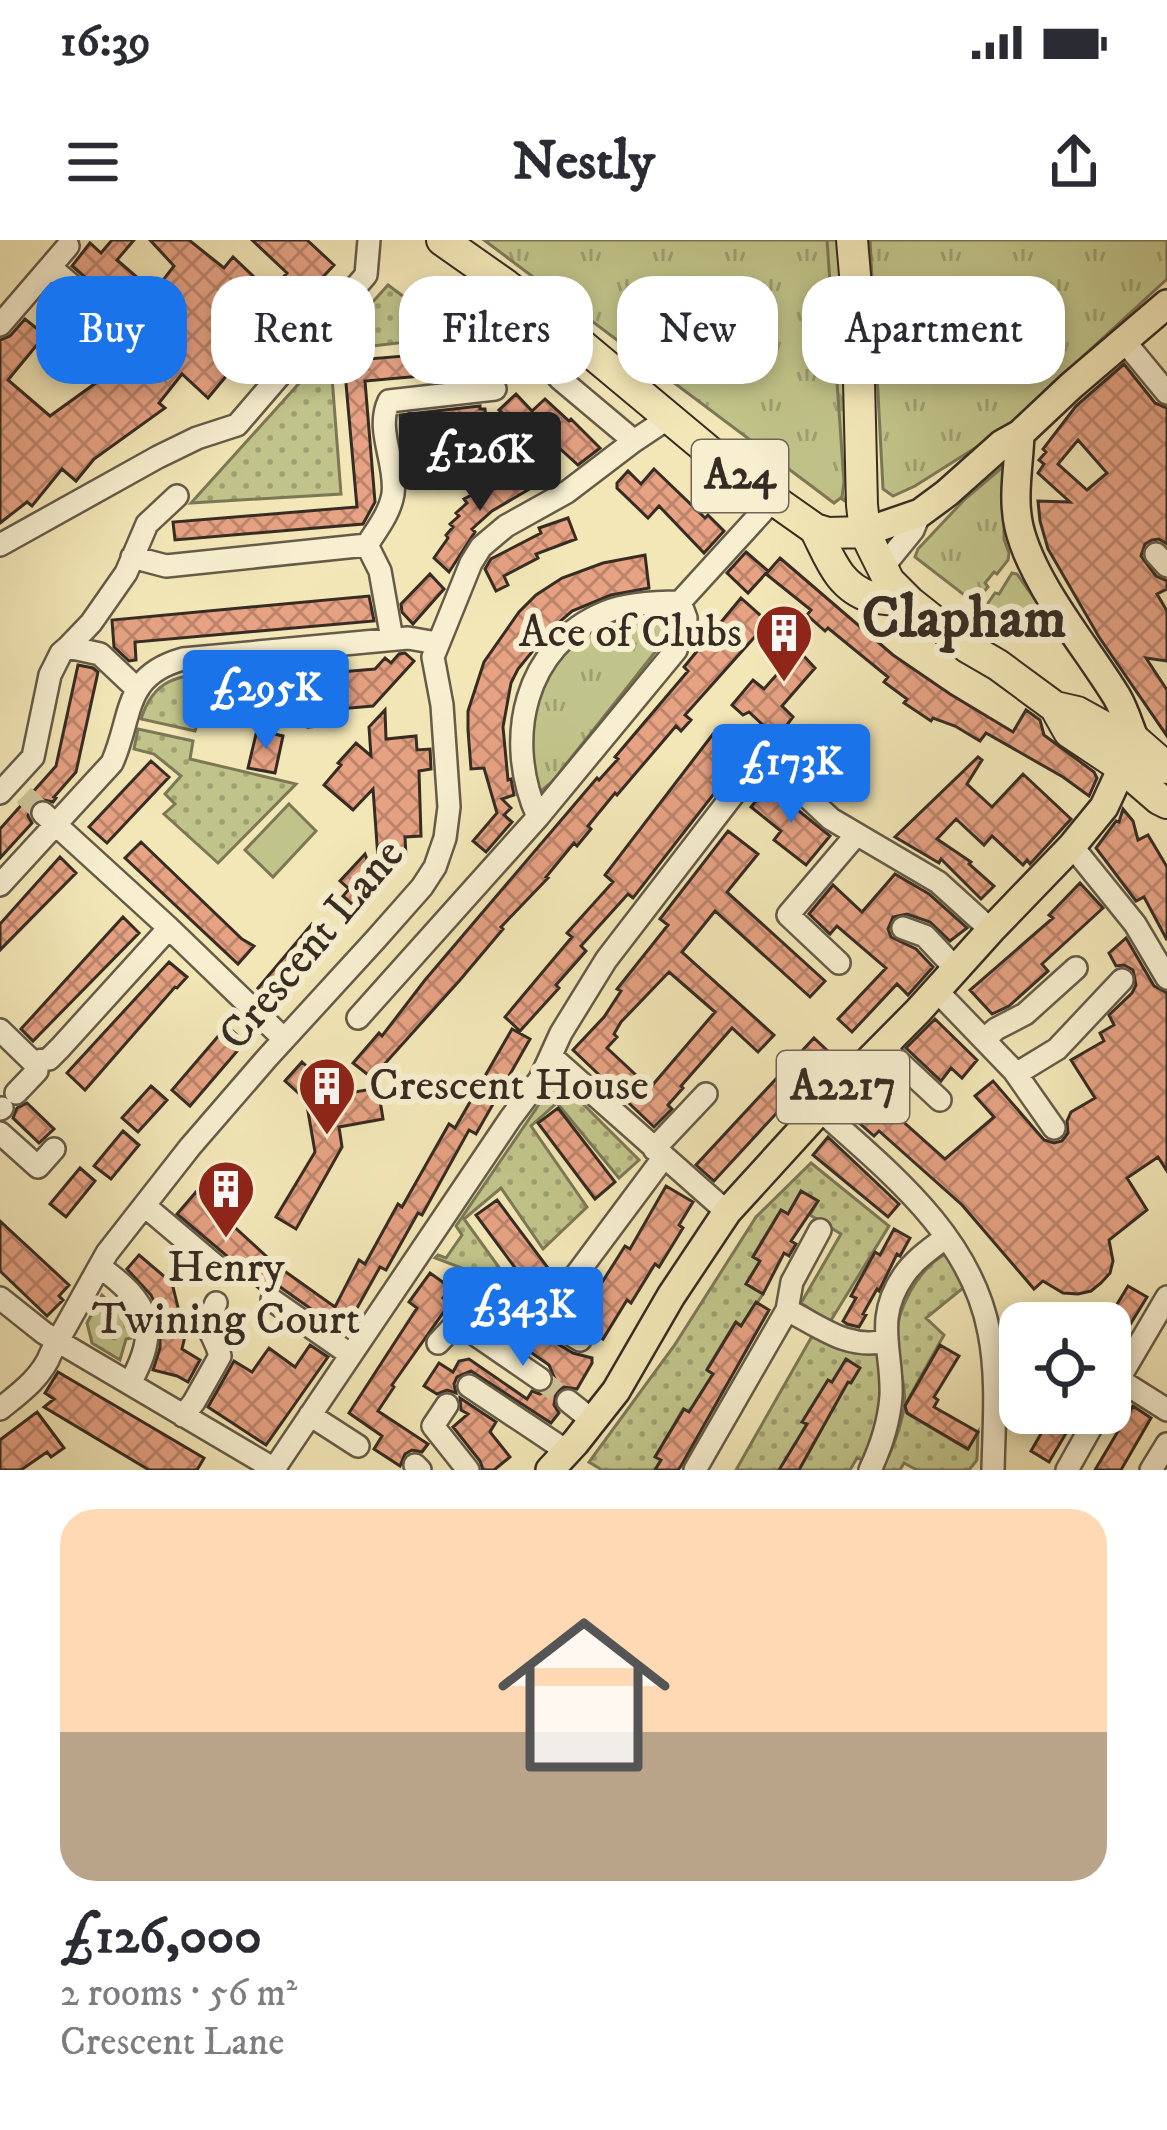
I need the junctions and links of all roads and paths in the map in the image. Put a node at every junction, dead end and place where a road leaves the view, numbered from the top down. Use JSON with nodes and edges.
{"nodes":[{"id":1,"x":369,"y":240,"type":"edge"},
{"id":2,"x":442,"y":240,"type":"edge"},
{"id":3,"x":852,"y":240,"type":"edge"},
{"id":4,"x":68,"y":246,"type":"dead end"},
{"id":5,"x":50,"y":267,"type":"junction"},
{"id":6,"x":61,"y":276,"type":"edge"},
{"id":7,"x":493,"y":276,"type":"edge"},
{"id":8,"x":1167,"y":304,"type":"edge"},
{"id":9,"x":0,"y":325,"type":"edge"},
{"id":10,"x":1132,"y":351,"type":"junction"},
{"id":11,"x":593,"y":353,"type":"edge"},
{"id":12,"x":566,"y":384,"type":"edge"},
{"id":13,"x":495,"y":389,"type":"dead end"},
{"id":14,"x":1167,"y":393,"type":"edge"},
{"id":15,"x":670,"y":417,"type":"junction"},
{"id":16,"x":1020,"y":434,"type":"junction"},
{"id":17,"x":634,"y":440,"type":"junction"},
{"id":18,"x":177,"y":496,"type":"dead end"},
{"id":19,"x":773,"y":500,"type":"junction"},
{"id":20,"x":920,"y":513,"type":"junction"},
{"id":21,"x":815,"y":529,"type":"junction"},
{"id":22,"x":865,"y":532,"type":"junction"},
{"id":23,"x":0,"y":544,"type":"edge"},
{"id":24,"x":367,"y":545,"type":"junction"},
{"id":25,"x":132,"y":557,"type":"junction"},
{"id":26,"x":882,"y":568,"type":"junction"},
{"id":27,"x":680,"y":602,"type":"junction"},
{"id":28,"x":910,"y":602,"type":"junction"},
{"id":29,"x":100,"y":609,"type":"junction"},
{"id":30,"x":392,"y":639,"type":"junction"},
{"id":31,"x":437,"y":644,"type":"junction"},
{"id":32,"x":68,"y":647,"type":"junction"},
{"id":33,"x":100,"y":654,"type":"junction"},
{"id":34,"x":221,"y":656,"type":"junction"},
{"id":35,"x":136,"y":688,"type":"junction"},
{"id":36,"x":225,"y":695,"type":"dead end"},
{"id":37,"x":1129,"y":754,"type":"junction"},
{"id":38,"x":1166,"y":766,"type":"edge"},
{"id":39,"x":12,"y":790,"type":"edge"},
{"id":40,"x":1163,"y":801,"type":"edge"},
{"id":41,"x":1104,"y":807,"type":"junction"},
{"id":42,"x":538,"y":817,"type":"junction"},
{"id":43,"x":49,"y":818,"type":"junction"},
{"id":44,"x":856,"y":835,"type":"junction"},
{"id":45,"x":1072,"y":846,"type":"junction"},
{"id":46,"x":0,"y":885,"type":"edge"},
{"id":47,"x":169,"y":928,"type":"junction"},
{"id":48,"x":903,"y":928,"type":"dead end"},
{"id":49,"x":991,"y":930,"type":"junction"},
{"id":50,"x":839,"y":963,"type":"dead end"},
{"id":51,"x":955,"y":968,"type":"junction"},
{"id":52,"x":1076,"y":968,"type":"dead end"},
{"id":53,"x":1167,"y":978,"type":"edge"},
{"id":54,"x":1122,"y":980,"type":"dead end"},
{"id":55,"x":937,"y":991,"type":"junction"},
{"id":56,"x":358,"y":1018,"type":"dead end"},
{"id":57,"x":0,"y":1030,"type":"edge"},
{"id":58,"x":284,"y":1039,"type":"junction"},
{"id":59,"x":984,"y":1040,"type":"junction"},
{"id":60,"x":883,"y":1047,"type":"junction"},
{"id":61,"x":552,"y":1058,"type":"junction"},
{"id":62,"x":37,"y":1061,"type":"junction"},
{"id":63,"x":1016,"y":1074,"type":"junction"},
{"id":64,"x":706,"y":1094,"type":"dead end"},
{"id":65,"x":940,"y":1100,"type":"dead end"},
{"id":66,"x":6,"y":1103,"type":"edge"},
{"id":67,"x":820,"y":1110,"type":"junction"},
{"id":68,"x":1054,"y":1128,"type":"dead end"},
{"id":69,"x":0,"y":1133,"type":"edge"},
{"id":70,"x":54,"y":1149,"type":"dead end"},
{"id":71,"x":659,"y":1153,"type":"junction"},
{"id":72,"x":145,"y":1206,"type":"junction"},
{"id":73,"x":727,"y":1212,"type":"junction"},
{"id":74,"x":820,"y":1230,"type":"dead end"},
{"id":75,"x":946,"y":1237,"type":"junction"},
{"id":76,"x":100,"y":1267,"type":"junction"},
{"id":77,"x":217,"y":1267,"type":"dead end"},
{"id":78,"x":1167,"y":1297,"type":"edge"},
{"id":79,"x":0,"y":1298,"type":"edge"},
{"id":80,"x":272,"y":1300,"type":"dead end"},
{"id":81,"x":216,"y":1303,"type":"dead end"},
{"id":82,"x":518,"y":1309,"type":"dead end"},
{"id":83,"x":787,"y":1310,"type":"junction"},
{"id":84,"x":544,"y":1318,"type":"junction"},
{"id":85,"x":580,"y":1340,"type":"dead end"},
{"id":86,"x":885,"y":1341,"type":"junction"},
{"id":87,"x":58,"y":1342,"type":"junction"},
{"id":88,"x":438,"y":1343,"type":"dead end"},
{"id":89,"x":351,"y":1354,"type":"junction"},
{"id":90,"x":1131,"y":1357,"type":"edge"},
{"id":91,"x":540,"y":1379,"type":"tunnel mouth"},
{"id":92,"x":130,"y":1383,"type":"junction"},
{"id":93,"x":469,"y":1386,"type":"dead end"},
{"id":94,"x":1131,"y":1394,"type":"edge"},
{"id":95,"x":568,"y":1401,"type":"tunnel mouth"},
{"id":96,"x":447,"y":1405,"type":"dead end"},
{"id":97,"x":0,"y":1409,"type":"edge"},
{"id":98,"x":1167,"y":1410,"type":"edge"},
{"id":99,"x":310,"y":1415,"type":"junction"},
{"id":100,"x":183,"y":1416,"type":"junction"},
{"id":101,"x":593,"y":1420,"type":"junction"},
{"id":102,"x":1088,"y":1434,"type":"edge"},
{"id":103,"x":1167,"y":1444,"type":"edge"},
{"id":104,"x":358,"y":1446,"type":"dead end"},
{"id":105,"x":246,"y":1452,"type":"junction"},
{"id":106,"x":559,"y":1461,"type":"edge"},
{"id":107,"x":275,"y":1469,"type":"edge"},
{"id":108,"x":228,"y":1470,"type":"edge"},
{"id":109,"x":468,"y":1470,"type":"edge"},
{"id":110,"x":695,"y":1470,"type":"edge"},
{"id":111,"x":870,"y":1470,"type":"edge"},
{"id":112,"x":992,"y":1470,"type":"edge"},
{"id":113,"x":1068,"y":1470,"type":"edge"},
{"id":114,"x":1151,"y":1470,"type":"edge"}],
"edges":[{"from":1,"to":23,"type":"street"},
{"from":2,"to":7,"type":"highway","number":"A24"},
{"from":3,"to":22,"type":"highway"},
{"from":4,"to":5,"type":"street"},
{"from":5,"to":6,"type":"street"},
{"from":5,"to":9,"type":"street"},
{"from":8,"to":10,"type":"main road"},
{"from":10,"to":14,"type":"street"},
{"from":10,"to":16,"type":"main road"},
{"from":11,"to":15,"type":"highway","number":"A24"},
{"from":12,"to":17,"type":"street"},
{"from":13,"to":24,"type":"street"},
{"from":15,"to":17,"type":"street","name":"Crescent Lane"},
{"from":15,"to":19,"type":"highway","number":"A24"},
{"from":16,"to":20,"type":"main road"},
{"from":16,"to":37,"type":"main road"},
{"from":17,"to":31,"type":"street","name":"Crescent Lane"},
{"from":18,"to":25,"type":"street"},
{"from":19,"to":21,"type":"highway","number":"A24"},
{"from":19,"to":27,"type":"street"},
{"from":20,"to":22,"type":"main road"},
{"from":20,"to":26,"type":"street"},
{"from":21,"to":22,"type":"highway","number":"A24"},
{"from":21,"to":28,"type":"highway","number":"A24"},
{"from":22,"to":26,"type":"highway"},
{"from":24,"to":25,"type":"street"},
{"from":24,"to":30,"type":"street"},
{"from":25,"to":29,"type":"street"},
{"from":26,"to":28,"type":"highway"},
{"from":27,"to":42,"type":"street"},
{"from":27,"to":42,"type":"street"},
{"from":28,"to":37,"type":"highway"},
{"from":29,"to":32,"type":"street"},
{"from":29,"to":33,"type":"street"},
{"from":30,"to":31,"type":"street"},
{"from":30,"to":34,"type":"street"},
{"from":31,"to":58,"type":"street","name":"Crescent Lane"},
{"from":32,"to":33,"type":"street"},
{"from":32,"to":39,"type":"street"},
{"from":33,"to":35,"type":"street"},
{"from":34,"to":35,"type":"street"},
{"from":34,"to":36,"type":"street"},
{"from":35,"to":43,"type":"street"},
{"from":37,"to":38,"type":"highway"},
{"from":37,"to":40,"type":"highway"},
{"from":37,"to":41,"type":"main road","number":"A2217"},
{"from":40,"to":41,"type":"main road"},
{"from":41,"to":45,"type":"main road","number":"A2217"},
{"from":42,"to":56,"type":"street"},
{"from":43,"to":46,"type":"street"},
{"from":43,"to":47,"type":"street"},
{"from":44,"to":49,"type":"street"},
{"from":44,"to":50,"type":"street"},
{"from":44,"to":61,"type":"street"},
{"from":45,"to":49,"type":"main road","number":"A2217"},
{"from":45,"to":53,"type":"street"},
{"from":47,"to":58,"type":"street"},
{"from":47,"to":62,"type":"street"},
{"from":48,"to":51,"type":"street"},
{"from":49,"to":51,"type":"main road","number":"A2217"},
{"from":51,"to":55,"type":"main road","number":"A2217"},
{"from":52,"to":59,"type":"street"},
{"from":54,"to":63,"type":"street"},
{"from":55,"to":59,"type":"street"},
{"from":55,"to":60,"type":"main road","number":"A2217"},
{"from":57,"to":62,"type":"street"},
{"from":58,"to":72,"type":"street","name":"Crescent Lane"},
{"from":59,"to":63,"type":"street"},
{"from":60,"to":65,"type":"street"},
{"from":60,"to":67,"type":"main road","number":"A2217"},
{"from":61,"to":71,"type":"street"},
{"from":61,"to":89,"type":"street"},
{"from":62,"to":66,"type":"street"},
{"from":63,"to":68,"type":"street"},
{"from":64,"to":71,"type":"street"},
{"from":67,"to":73,"type":"main road","number":"A2217"},
{"from":67,"to":75,"type":"street"},
{"from":69,"to":70,"type":"street"},
{"from":71,"to":73,"type":"street"},
{"from":71,"to":84,"type":"street"},
{"from":72,"to":76,"type":"street","name":"Crescent Lane"},
{"from":72,"to":77,"type":"street"},
{"from":73,"to":101,"type":"main road","number":"A2217"},
{"from":74,"to":83,"type":"street"},
{"from":75,"to":86,"type":"street"},
{"from":75,"to":112,"type":"street"},
{"from":76,"to":87,"type":"street","name":"Crescent Lane"},
{"from":76,"to":92,"type":"street"},
{"from":78,"to":90,"type":"street"},
{"from":79,"to":87,"type":"street"},
{"from":80,"to":89,"type":"street"},
{"from":81,"to":100,"type":"street"},
{"from":82,"to":84,"type":"street"},
{"from":83,"to":86,"type":"street"},
{"from":83,"to":110,"type":"street"},
{"from":84,"to":85,"type":"street"},
{"from":86,"to":111,"type":"street"},
{"from":87,"to":92,"type":"street"},
{"from":87,"to":97,"type":"street","name":"Crescent Lane"},
{"from":88,"to":91,"type":"street"},
{"from":89,"to":99,"type":"street"},
{"from":92,"to":100,"type":"street"},
{"from":93,"to":106,"type":"street"},
{"from":94,"to":98,"type":"street"},
{"from":95,"to":101,"type":"street"},
{"from":96,"to":109,"type":"street"},
{"from":99,"to":104,"type":"street"},
{"from":99,"to":107,"type":"street"},
{"from":100,"to":105,"type":"street"},
{"from":101,"to":106,"type":"main road","number":"A2217"},
{"from":102,"to":113,"type":"street"},
{"from":103,"to":114,"type":"street"},
{"from":105,"to":107,"type":"street"},
{"from":105,"to":108,"type":"street"}]}
